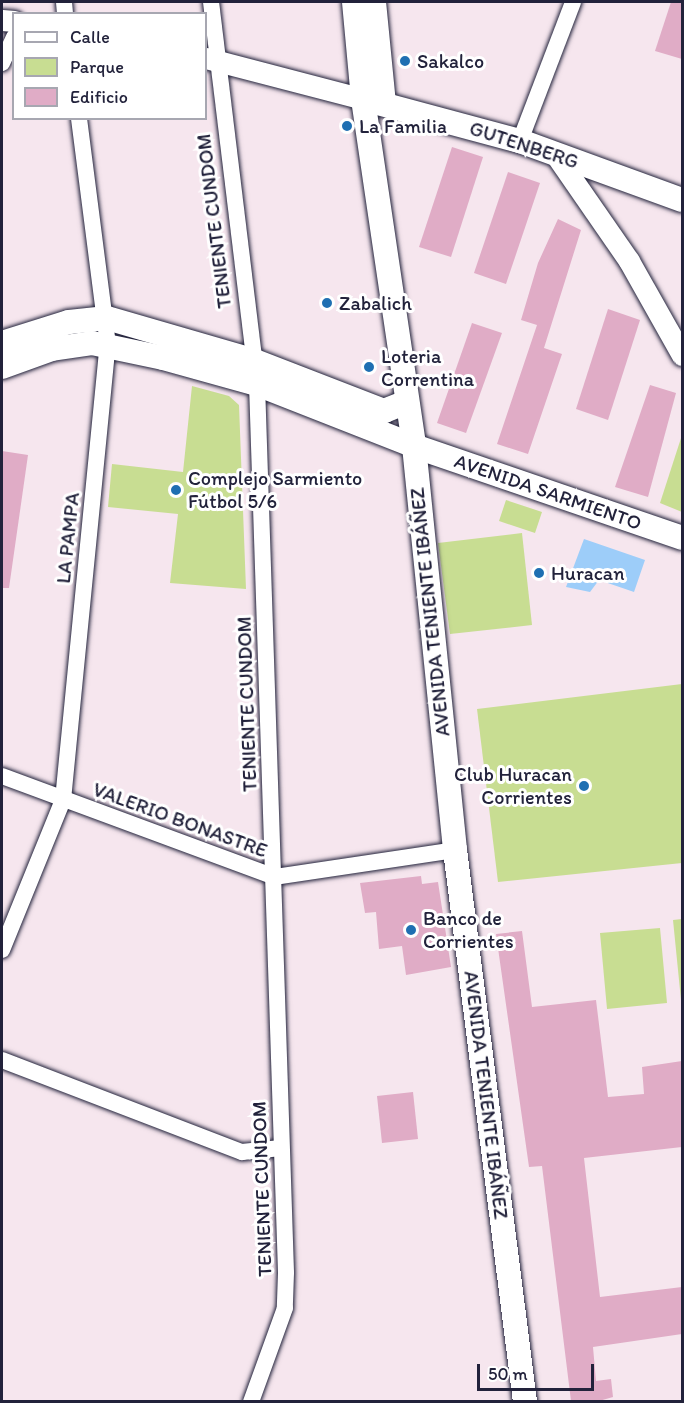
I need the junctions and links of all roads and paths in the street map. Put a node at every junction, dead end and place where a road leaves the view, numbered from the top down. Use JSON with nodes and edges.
{"nodes":[{"id":1,"x":211,"y":2,"type":"edge"},
{"id":2,"x":354,"y":2,"type":"edge"},
{"id":3,"x":374,"y":2,"type":"edge"},
{"id":4,"x":573,"y":2,"type":"edge"},
{"id":5,"x":12,"y":41,"type":"edge"},
{"id":6,"x":211,"y":59,"type":"edge"},
{"id":7,"x":2,"y":63,"type":"edge"},
{"id":8,"x":373,"y":101,"type":"junction"},
{"id":9,"x":79,"y":120,"type":"edge"},
{"id":10,"x":520,"y":141,"type":"junction"},
{"id":11,"x":555,"y":154,"type":"junction"},
{"id":12,"x":682,"y":200,"type":"edge"},
{"id":13,"x":106,"y":318,"type":"junction"},
{"id":14,"x":2,"y":343,"type":"edge"},
{"id":15,"x":108,"y":345,"type":"junction"},
{"id":16,"x":682,"y":355,"type":"edge"},
{"id":17,"x":252,"y":360,"type":"junction"},
{"id":18,"x":2,"y":367,"type":"edge"},
{"id":19,"x":257,"y":384,"type":"junction"},
{"id":20,"x":406,"y":402,"type":"junction"},
{"id":21,"x":414,"y":446,"type":"junction"},
{"id":22,"x":682,"y":538,"type":"edge"},
{"id":23,"x":2,"y":776,"type":"edge"},
{"id":24,"x":63,"y":800,"type":"junction"},
{"id":25,"x":455,"y":850,"type":"junction"},
{"id":26,"x":275,"y":877,"type":"junction"},
{"id":27,"x":2,"y":950,"type":"edge"},
{"id":28,"x":2,"y":1060,"type":"edge"},
{"id":29,"x":281,"y":1148,"type":"junction"},
{"id":30,"x":251,"y":1401,"type":"edge"},
{"id":31,"x":525,"y":1401,"type":"edge"}],
"edges":[{"from":1,"to":6,"type":"street","name":"TENIENTE CUNDOM"},
{"from":2,"to":8,"type":"main road","name":"AVENIDA TENIENTE IBÁÑEZ"},
{"from":3,"to":8,"type":"main road","name":"AVENIDA TENIENTE IBÁÑEZ"},
{"from":4,"to":10,"type":"street"},
{"from":5,"to":7,"type":"street"},
{"from":6,"to":8,"type":"street"},
{"from":6,"to":17,"type":"street","name":"TENIENTE CUNDOM"},
{"from":8,"to":10,"type":"main road","name":"GUTENBERG"},
{"from":8,"to":20,"type":"main road","name":"AVENIDA TENIENTE IBÁÑEZ"},
{"from":9,"to":13,"type":"street","name":"LA PAMPA"},
{"from":10,"to":11,"type":"main road","name":"GUTENBERG"},
{"from":11,"to":12,"type":"main road","name":"GUTENBERG"},
{"from":11,"to":16,"type":"street"},
{"from":13,"to":14,"type":"main road"},
{"from":13,"to":15,"type":"street","name":"LA PAMPA"},
{"from":13,"to":17,"type":"main road"},
{"from":15,"to":18,"type":"main road","name":"AVENIDA SARMIENTO"},
{"from":15,"to":19,"type":"main road","name":"AVENIDA SARMIENTO"},
{"from":15,"to":24,"type":"street","name":"LA PAMPA"},
{"from":17,"to":19,"type":"street","name":"TENIENTE CUNDOM"},
{"from":17,"to":20,"type":"main road"},
{"from":19,"to":21,"type":"main road","name":"AVENIDA SARMIENTO"},
{"from":19,"to":26,"type":"street","name":"TENIENTE CUNDOM"},
{"from":20,"to":21,"type":"main road","name":"AVENIDA TENIENTE IBÁÑEZ"},
{"from":21,"to":22,"type":"main road","name":"AVENIDA SARMIENTO"},
{"from":21,"to":25,"type":"main road","name":"AVENIDA TENIENTE IBÁÑEZ"},
{"from":23,"to":24,"type":"street","name":"VALERIO BONASTRE"},
{"from":24,"to":26,"type":"street","name":"VALERIO BONASTRE"},
{"from":24,"to":27,"type":"street","name":"LA PAMPA"},
{"from":25,"to":26,"type":"street","name":"VALERIO BONASTRE"},
{"from":25,"to":31,"type":"main road","name":"AVENIDA TENIENTE IBÁÑEZ"},
{"from":26,"to":29,"type":"street","name":"TENIENTE CUNDOM"},
{"from":28,"to":29,"type":"street"},
{"from":29,"to":30,"type":"street","name":"TENIENTE CUNDOM"}]}
